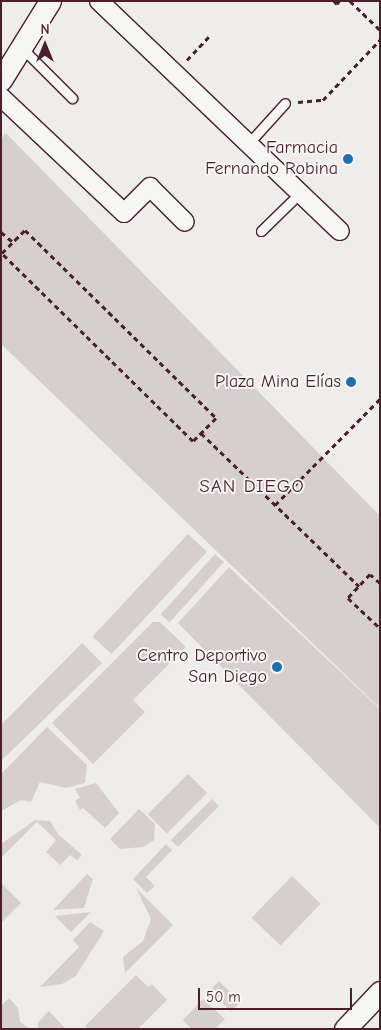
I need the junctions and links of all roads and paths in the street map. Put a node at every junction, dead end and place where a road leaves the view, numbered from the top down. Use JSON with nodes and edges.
{"nodes":[{"id":1,"x":50,"y":1,"type":"edge"},
{"id":2,"x":99,"y":1,"type":"edge"},
{"id":3,"x":334,"y":1,"type":"edge"},
{"id":4,"x":339,"y":1,"type":"edge"},
{"id":5,"x":350,"y":1,"type":"edge"},
{"id":6,"x":380,"y":30,"type":"edge"},
{"id":7,"x":211,"y":34,"type":"dead end"},
{"id":8,"x":380,"y":40,"type":"edge"},
{"id":9,"x":21,"y":48,"type":"junction"},
{"id":10,"x":174,"y":73,"type":"junction"},
{"id":11,"x":1,"y":80,"type":"edge"},
{"id":12,"x":1,"y":97,"type":"edge"},
{"id":13,"x":72,"y":98,"type":"dead end"},
{"id":14,"x":285,"y":103,"type":"joint"},
{"id":15,"x":248,"y":144,"type":"junction"},
{"id":16,"x":300,"y":193,"type":"junction"},
{"id":17,"x":186,"y":222,"type":"dead end"},
{"id":18,"x":261,"y":231,"type":"dead end"},
{"id":19,"x":1,"y":232,"type":"edge"},
{"id":20,"x":340,"y":232,"type":"dead end"},
{"id":21,"x":13,"y":242,"type":"junction"},
{"id":22,"x":380,"y":399,"type":"edge"},
{"id":23,"x":201,"y":433,"type":"junction"},
{"id":24,"x":275,"y":505,"type":"junction"},
{"id":25,"x":380,"y":583,"type":"edge"},
{"id":26,"x":359,"y":586,"type":"junction"},
{"id":27,"x":380,"y":628,"type":"edge"},
{"id":28,"x":380,"y":992,"type":"edge"},
{"id":29,"x":345,"y":1029,"type":"edge"}],
"edges":[{"from":1,"to":9,"type":"street"},
{"from":2,"to":10,"type":"street"},
{"from":3,"to":4,"type":"path"},
{"from":5,"to":6,"type":"path"},
{"from":7,"to":10,"type":"path"},
{"from":8,"to":14,"type":"path"},
{"from":9,"to":11,"type":"street"},
{"from":9,"to":13,"type":"lane"},
{"from":10,"to":15,"type":"street"},
{"from":12,"to":17,"type":"street"},
{"from":14,"to":15,"type":"lane"},
{"from":15,"to":16,"type":"street"},
{"from":16,"to":18,"type":"lane"},
{"from":16,"to":20,"type":"street"},
{"from":19,"to":21,"type":"path"},
{"from":21,"to":23,"type":"path"},
{"from":21,"to":23,"type":"path"},
{"from":22,"to":24,"type":"path"},
{"from":23,"to":24,"type":"path"},
{"from":24,"to":26,"type":"path"},
{"from":25,"to":26,"type":"path"},
{"from":26,"to":27,"type":"path"},
{"from":28,"to":29,"type":"street"}]}
